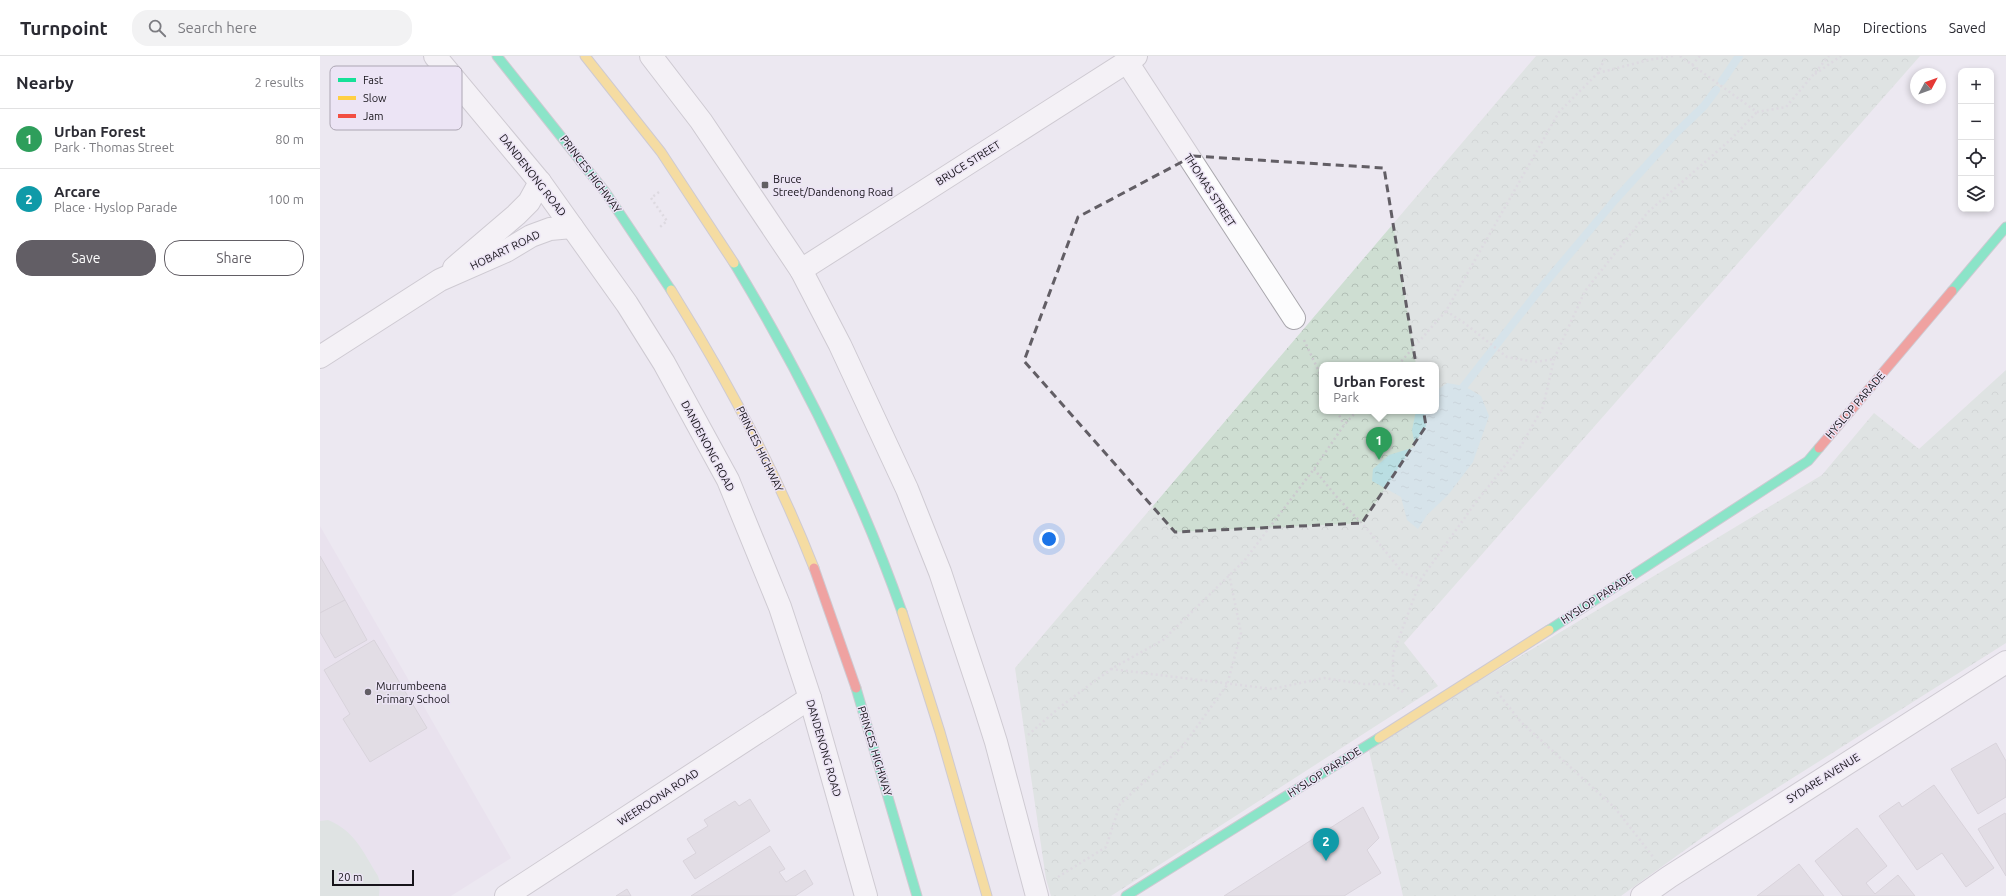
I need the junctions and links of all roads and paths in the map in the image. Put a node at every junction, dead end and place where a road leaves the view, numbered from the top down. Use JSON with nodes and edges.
{"nodes":[{"id":1,"x":435,"y":56,"type":"edge"},
{"id":2,"x":496,"y":56,"type":"edge"},
{"id":3,"x":584,"y":56,"type":"edge"},
{"id":4,"x":651,"y":56,"type":"edge"},
{"id":5,"x":1606,"y":56,"type":"edge"},
{"id":6,"x":1673,"y":56,"type":"edge"},
{"id":7,"x":1680,"y":56,"type":"edge"},
{"id":8,"x":1700,"y":56,"type":"edge"},
{"id":9,"x":1828,"y":56,"type":"edge"},
{"id":10,"x":1841,"y":56,"type":"edge"},
{"id":11,"x":1131,"y":59,"type":"edge"},
{"id":12,"x":1692,"y":65,"type":"junction"},
{"id":13,"x":443,"y":66,"type":"edge"},
{"id":14,"x":1598,"y":73,"type":"junction"},
{"id":15,"x":1811,"y":77,"type":"junction"},
{"id":16,"x":462,"y":88,"type":"edge"},
{"id":17,"x":1757,"y":112,"type":"junction"},
{"id":18,"x":540,"y":182,"type":"junction"},
{"id":19,"x":661,"y":190,"type":"dead end"},
{"id":20,"x":572,"y":226,"type":"junction"},
{"id":21,"x":2006,"y":227,"type":"edge"},
{"id":22,"x":658,"y":228,"type":"dead end"},
{"id":23,"x":801,"y":270,"type":"junction"},
{"id":24,"x":440,"y":280,"type":"junction"},
{"id":25,"x":1446,"y":311,"type":"junction"},
{"id":26,"x":1294,"y":318,"type":"joint"},
{"id":27,"x":320,"y":358,"type":"edge"},
{"id":28,"x":1554,"y":359,"type":"junction"},
{"id":29,"x":1401,"y":362,"type":"edge"},
{"id":30,"x":1319,"y":372,"type":"edge"},
{"id":31,"x":1338,"y":414,"type":"edge"},
{"id":32,"x":1354,"y":414,"type":"edge"},
{"id":33,"x":1344,"y":426,"type":"junction"},
{"id":34,"x":1314,"y":469,"type":"junction"},
{"id":35,"x":1229,"y":574,"type":"junction"},
{"id":36,"x":1421,"y":579,"type":"junction"},
{"id":37,"x":2006,"y":662,"type":"edge"},
{"id":38,"x":1111,"y":669,"type":"junction"},
{"id":39,"x":1482,"y":673,"type":"junction"},
{"id":40,"x":1393,"y":684,"type":"junction"},
{"id":41,"x":1227,"y":685,"type":"junction"},
{"id":42,"x":810,"y":698,"type":"junction"},
{"id":43,"x":1424,"y":710,"type":"junction"},
{"id":44,"x":1028,"y":735,"type":"dead end"},
{"id":45,"x":1669,"y":877,"type":"junction"},
{"id":46,"x":1036,"y":894,"type":"edge"},
{"id":47,"x":506,"y":896,"type":"edge"},
{"id":48,"x":866,"y":896,"type":"edge"},
{"id":49,"x":917,"y":896,"type":"edge"},
{"id":50,"x":987,"y":896,"type":"edge"},
{"id":51,"x":1126,"y":896,"type":"edge"},
{"id":52,"x":1642,"y":896,"type":"edge"}],
"edges":[{"from":1,"to":13,"type":"street","name":"DANDENONG ROAD"},
{"from":2,"to":49,"type":"main road","name":"PRINCES HIGHWAY"},
{"from":3,"to":50,"type":"main road"},
{"from":4,"to":23,"type":"street"},
{"from":5,"to":14,"type":"path"},
{"from":6,"to":14,"type":"path"},
{"from":7,"to":12,"type":"path"},
{"from":8,"to":12,"type":"path"},
{"from":9,"to":15,"type":"path"},
{"from":10,"to":15,"type":"path"},
{"from":11,"to":23,"type":"street","name":"BRUCE STREET"},
{"from":11,"to":26,"type":"street","name":"THOMAS STREET"},
{"from":12,"to":17,"type":"path"},
{"from":14,"to":25,"type":"path"},
{"from":15,"to":17,"type":"path"},
{"from":16,"to":18,"type":"street","name":"DANDENONG ROAD"},
{"from":17,"to":28,"type":"path"},
{"from":18,"to":20,"type":"street","name":"DANDENONG ROAD"},
{"from":18,"to":24,"type":"street","name":"HOBART ROAD"},
{"from":19,"to":22,"type":"path"},
{"from":20,"to":24,"type":"street","name":"HOBART ROAD"},
{"from":20,"to":42,"type":"street","name":"DANDENONG ROAD"},
{"from":21,"to":39,"type":"main road","name":"HYSLOP PARADE"},
{"from":23,"to":46,"type":"street"},
{"from":24,"to":27,"type":"street","name":"HOBART ROAD"},
{"from":25,"to":28,"type":"path"},
{"from":25,"to":29,"type":"path"},
{"from":26,"to":30,"type":"path"},
{"from":28,"to":36,"type":"path"},
{"from":31,"to":33,"type":"path"},
{"from":32,"to":33,"type":"path"},
{"from":33,"to":34,"type":"path"},
{"from":34,"to":35,"type":"path"},
{"from":34,"to":36,"type":"path"},
{"from":35,"to":38,"type":"path"},
{"from":35,"to":41,"type":"path"},
{"from":36,"to":40,"type":"path"},
{"from":37,"to":45,"type":"street","name":"SYDARE AVENUE"},
{"from":38,"to":41,"type":"path"},
{"from":38,"to":44,"type":"path"},
{"from":39,"to":43,"type":"main road","name":"HYSLOP PARADE"},
{"from":39,"to":45,"type":"path"},
{"from":40,"to":41,"type":"path"},
{"from":40,"to":43,"type":"path"},
{"from":41,"to":46,"type":"path"},
{"from":42,"to":47,"type":"street","name":"WEEROONA ROAD"},
{"from":42,"to":48,"type":"street","name":"DANDENONG ROAD"},
{"from":43,"to":51,"type":"main road","name":"HYSLOP PARADE"},
{"from":45,"to":52,"type":"street","name":"SYDARE AVENUE"}]}
